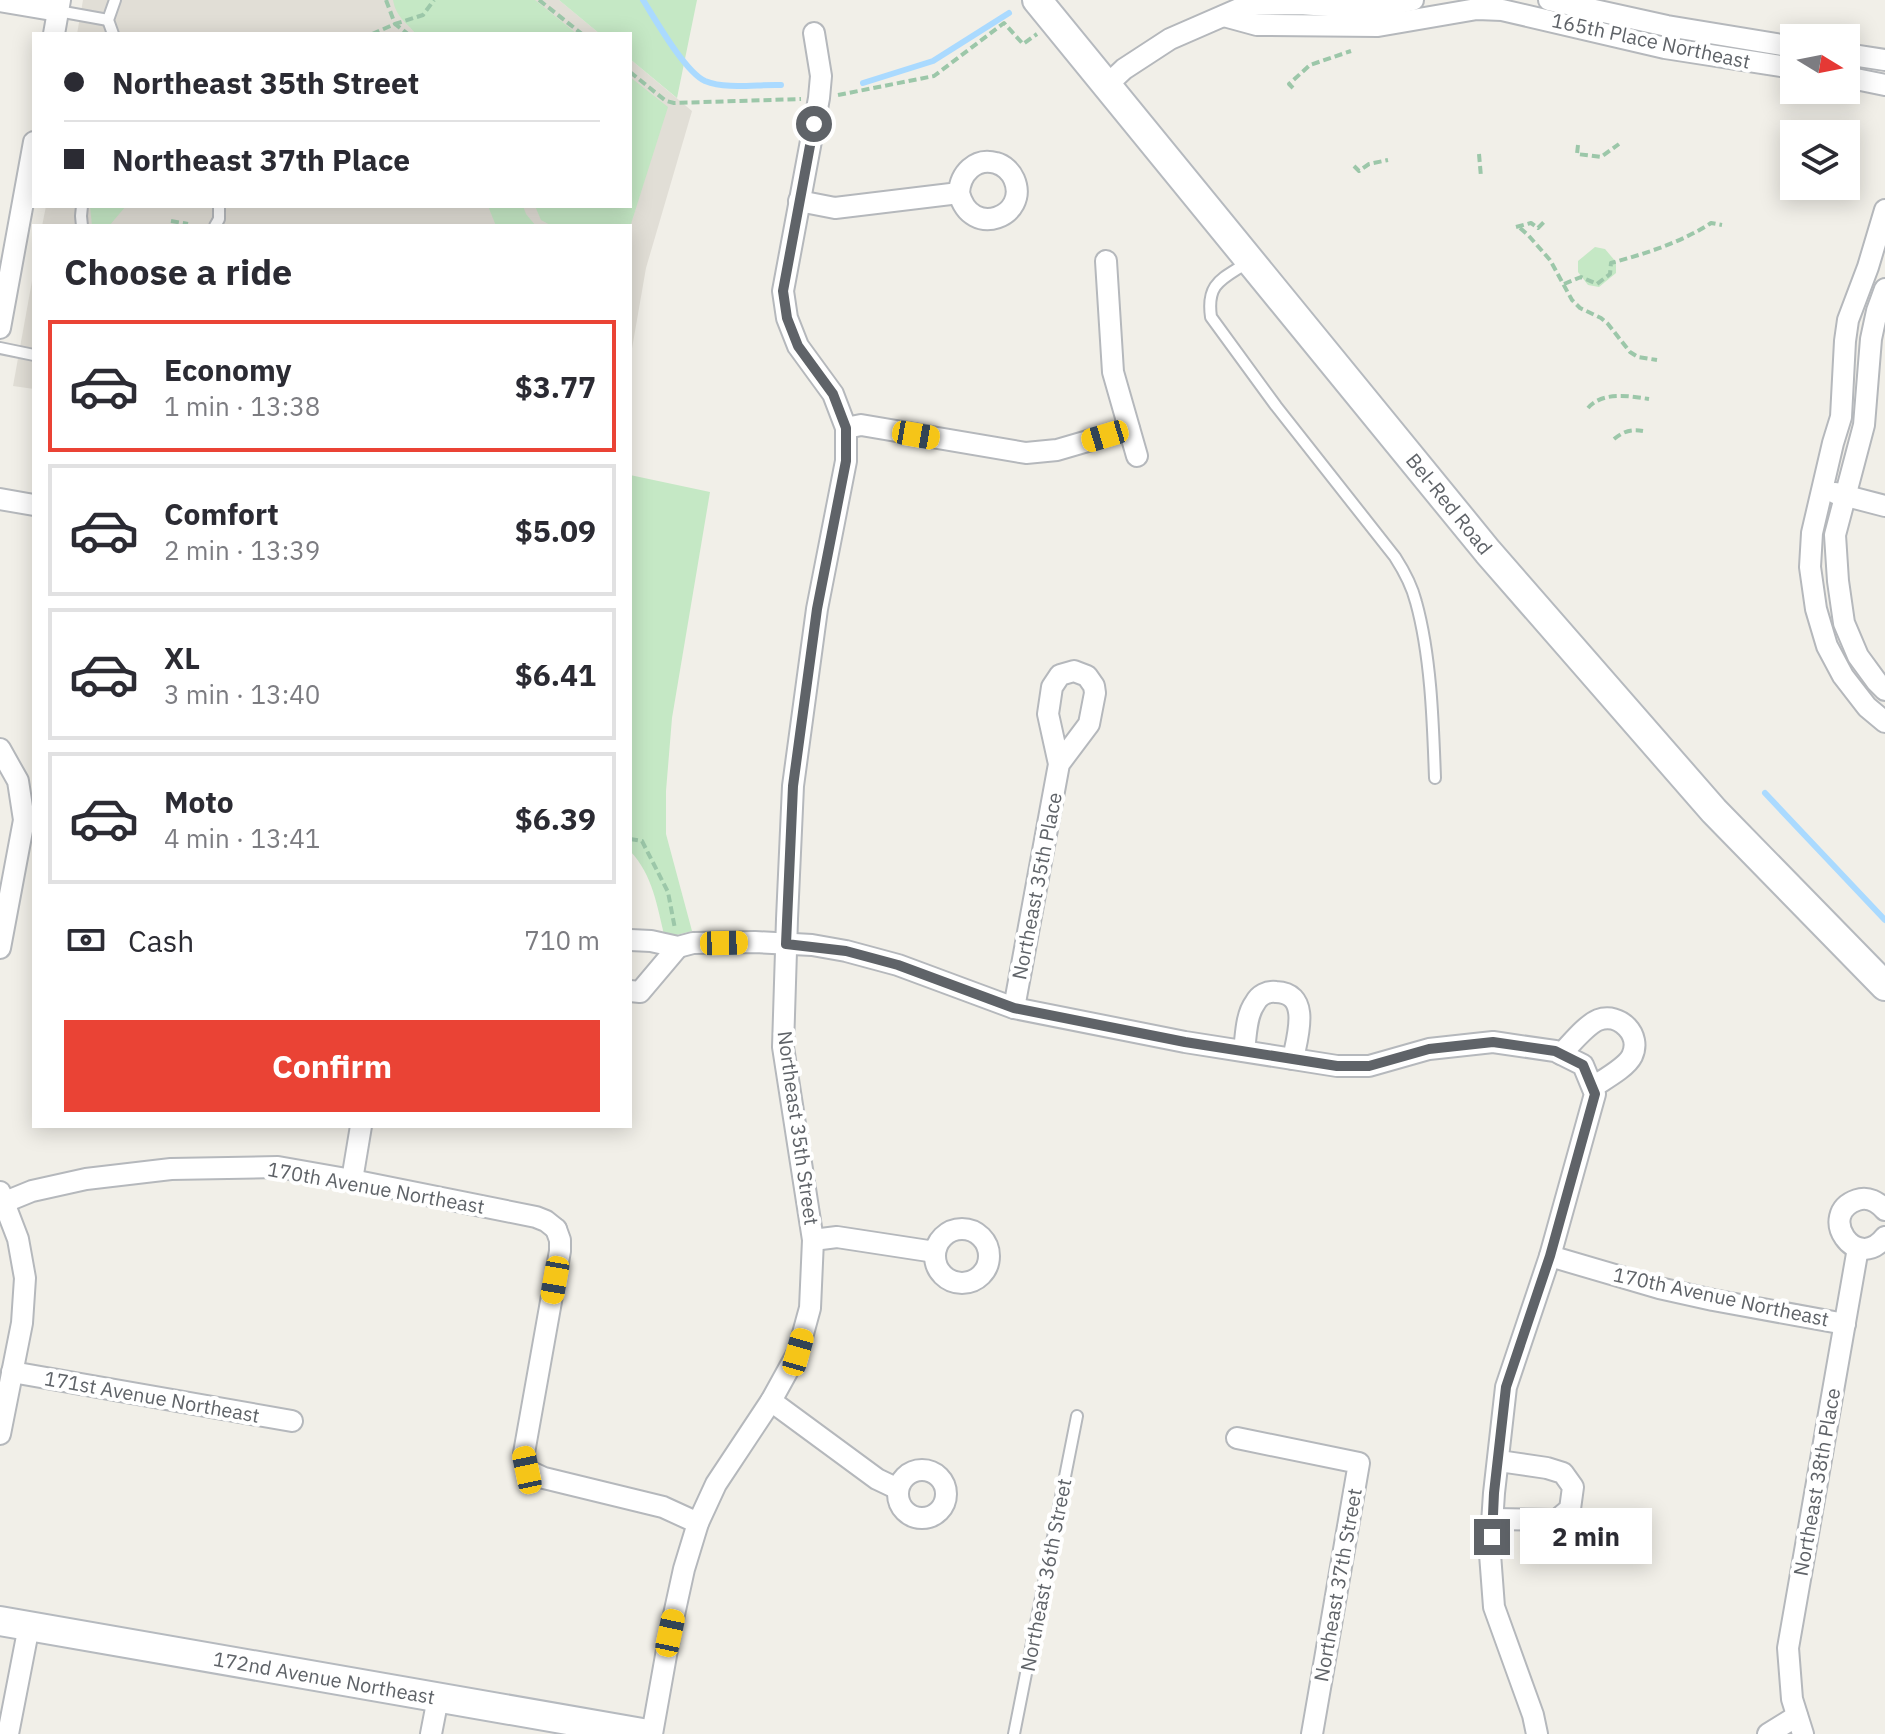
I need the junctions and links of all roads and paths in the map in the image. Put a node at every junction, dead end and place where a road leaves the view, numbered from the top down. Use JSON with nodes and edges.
{"nodes":[{"id":1,"x":115,"y":0,"type":"edge"},
{"id":2,"x":386,"y":0,"type":"edge"},
{"id":3,"x":434,"y":0,"type":"edge"},
{"id":4,"x":539,"y":0,"type":"edge"},
{"id":5,"x":1413,"y":0,"type":"edge"},
{"id":6,"x":1549,"y":0,"type":"edge"},
{"id":7,"x":0,"y":1,"type":"edge"},
{"id":8,"x":1476,"y":4,"type":"edge"},
{"id":9,"x":59,"y":5,"type":"edge"},
{"id":10,"x":1045,"y":10,"type":"edge"},
{"id":11,"x":1375,"y":17,"type":"junction"},
{"id":12,"x":108,"y":20,"type":"junction"},
{"id":13,"x":395,"y":24,"type":"junction"},
{"id":14,"x":1667,"y":26,"type":"junction"},
{"id":15,"x":54,"y":32,"type":"edge"},
{"id":16,"x":112,"y":32,"type":"edge"},
{"id":17,"x":377,"y":32,"type":"edge"},
{"id":18,"x":405,"y":32,"type":"edge"},
{"id":19,"x":579,"y":32,"type":"edge"},
{"id":20,"x":814,"y":33,"type":"dead end"},
{"id":21,"x":1780,"y":45,"type":"edge"},
{"id":22,"x":1665,"y":48,"type":"junction"},
{"id":23,"x":1351,"y":51,"type":"dead end"},
{"id":24,"x":1860,"y":56,"type":"edge"},
{"id":25,"x":1885,"y":60,"type":"edge"},
{"id":26,"x":1780,"y":66,"type":"edge"},
{"id":27,"x":632,"y":74,"type":"edge"},
{"id":28,"x":1860,"y":80,"type":"edge"},
{"id":29,"x":1107,"y":85,"type":"junction"},
{"id":30,"x":1885,"y":85,"type":"edge"},
{"id":31,"x":1293,"y":88,"type":"dead end"},
{"id":32,"x":819,"y":98,"type":"junction"},
{"id":33,"x":1619,"y":144,"type":"dead end"},
{"id":34,"x":1578,"y":145,"type":"dead end"},
{"id":35,"x":32,"y":153,"type":"edge"},
{"id":36,"x":1479,"y":154,"type":"dead end"},
{"id":37,"x":1388,"y":160,"type":"dead end"},
{"id":38,"x":1354,"y":166,"type":"dead end"},
{"id":39,"x":1481,"y":177,"type":"dead end"},
{"id":40,"x":959,"y":193,"type":"dead end"},
{"id":41,"x":799,"y":201,"type":"junction"},
{"id":42,"x":1885,"y":210,"type":"edge"},
{"id":43,"x":171,"y":221,"type":"dead end"},
{"id":44,"x":1545,"y":221,"type":"dead end"},
{"id":45,"x":188,"y":224,"type":"edge"},
{"id":46,"x":1722,"y":225,"type":"dead end"},
{"id":47,"x":1106,"y":261,"type":"dead end"},
{"id":48,"x":1250,"y":261,"type":"junction"},
{"id":49,"x":1564,"y":284,"type":"junction"},
{"id":50,"x":1885,"y":289,"type":"edge"},
{"id":51,"x":0,"y":328,"type":"edge"},
{"id":52,"x":0,"y":348,"type":"edge"},
{"id":53,"x":32,"y":355,"type":"edge"},
{"id":54,"x":1657,"y":360,"type":"dead end"},
{"id":55,"x":1649,"y":399,"type":"dead end"},
{"id":56,"x":1588,"y":408,"type":"dead end"},
{"id":57,"x":846,"y":428,"type":"junction"},
{"id":58,"x":1129,"y":429,"type":"junction"},
{"id":59,"x":1643,"y":431,"type":"dead end"},
{"id":60,"x":1614,"y":439,"type":"dead end"},
{"id":61,"x":1833,"y":443,"type":"junction"},
{"id":62,"x":1857,"y":451,"type":"junction"},
{"id":63,"x":1137,"y":456,"type":"dead end"},
{"id":64,"x":1822,"y":491,"type":"junction"},
{"id":65,"x":1846,"y":495,"type":"junction"},
{"id":66,"x":0,"y":499,"type":"edge"},
{"id":67,"x":32,"y":505,"type":"edge"},
{"id":68,"x":1885,"y":506,"type":"edge"},
{"id":69,"x":1885,"y":690,"type":"edge"},
{"id":70,"x":1885,"y":722,"type":"edge"},
{"id":71,"x":0,"y":749,"type":"edge"},
{"id":72,"x":1059,"y":764,"type":"dead end"},
{"id":73,"x":26,"y":777,"type":"edge"},
{"id":74,"x":1435,"y":778,"type":"dead end"},
{"id":75,"x":632,"y":839,"type":"edge"},
{"id":76,"x":632,"y":940,"type":"edge"},
{"id":77,"x":786,"y":944,"type":"junction"},
{"id":78,"x":678,"y":947,"type":"junction"},
{"id":79,"x":0,"y":948,"type":"edge"},
{"id":80,"x":1885,"y":986,"type":"edge"},
{"id":81,"x":632,"y":991,"type":"edge"},
{"id":82,"x":1014,"y":1008,"type":"junction"},
{"id":83,"x":1244,"y":1051,"type":"junction"},
{"id":84,"x":1561,"y":1054,"type":"junction"},
{"id":85,"x":1293,"y":1059,"type":"junction"},
{"id":86,"x":1593,"y":1087,"type":"junction"},
{"id":87,"x":361,"y":1128,"type":"edge"},
{"id":88,"x":352,"y":1180,"type":"junction"},
{"id":89,"x":2,"y":1197,"type":"edge"},
{"id":90,"x":1885,"y":1210,"type":"edge"},
{"id":91,"x":1885,"y":1237,"type":"edge"},
{"id":92,"x":813,"y":1240,"type":"junction"},
{"id":93,"x":1858,"y":1248,"type":"junction"},
{"id":94,"x":935,"y":1252,"type":"dead end"},
{"id":95,"x":1550,"y":1256,"type":"junction"},
{"id":96,"x":1845,"y":1324,"type":"junction"},
{"id":97,"x":12,"y":1372,"type":"junction"},
{"id":98,"x":771,"y":1401,"type":"junction"},
{"id":99,"x":1077,"y":1416,"type":"dead end"},
{"id":100,"x":292,"y":1421,"type":"dead end"},
{"id":101,"x":0,"y":1434,"type":"edge"},
{"id":102,"x":1237,"y":1438,"type":"dead end"},
{"id":103,"x":1499,"y":1461,"type":"junction"},
{"id":104,"x":898,"y":1489,"type":"dead end"},
{"id":105,"x":1493,"y":1519,"type":"junction"},
{"id":106,"x":698,"y":1523,"type":"junction"},
{"id":107,"x":0,"y":1621,"type":"edge"},
{"id":108,"x":29,"y":1626,"type":"junction"},
{"id":109,"x":438,"y":1698,"type":"junction"},
{"id":110,"x":1800,"y":1725,"type":"edge"},
{"id":111,"x":8,"y":1734,"type":"edge"},
{"id":112,"x":431,"y":1734,"type":"edge"},
{"id":113,"x":650,"y":1734,"type":"edge"},
{"id":114,"x":1014,"y":1734,"type":"edge"},
{"id":115,"x":1312,"y":1734,"type":"edge"},
{"id":116,"x":1537,"y":1734,"type":"edge"},
{"id":117,"x":1768,"y":1734,"type":"edge"}],
"edges":[{"from":1,"to":12,"type":"lane"},
{"from":2,"to":13,"type":"path"},
{"from":3,"to":13,"type":"path"},
{"from":4,"to":19,"type":"path"},
{"from":5,"to":11,"type":"street","name":"165th Place Northeast"},
{"from":6,"to":14,"type":"street","name":"165th Place Northeast"},
{"from":7,"to":9,"type":"street"},
{"from":8,"to":11,"type":"street","name":"165th Place Northeast"},
{"from":8,"to":22,"type":"street","name":"165th Place Northeast"},
{"from":9,"to":12,"type":"lane"},
{"from":9,"to":15,"type":"street"},
{"from":10,"to":29,"type":"main road","name":"Bel-Red Road"},
{"from":10,"to":32,"type":"path"},
{"from":11,"to":29,"type":"street","name":"165th Place Northeast"},
{"from":12,"to":16,"type":"lane"},
{"from":13,"to":17,"type":"path"},
{"from":13,"to":18,"type":"path"},
{"from":14,"to":21,"type":"street","name":"165th Place Northeast"},
{"from":14,"to":22,"type":"street"},
{"from":20,"to":32,"type":"street","name":"Northeast 35th Street"},
{"from":22,"to":26,"type":"street","name":"165th Place Northeast"},
{"from":23,"to":31,"type":"path"},
{"from":24,"to":25,"type":"street"},
{"from":27,"to":32,"type":"path"},
{"from":28,"to":30,"type":"street"},
{"from":29,"to":48,"type":"main road","name":"Bel-Red Road"},
{"from":32,"to":41,"type":"street","name":"Northeast 35th Street"},
{"from":33,"to":34,"type":"path"},
{"from":35,"to":51,"type":"street"},
{"from":36,"to":39,"type":"path"},
{"from":37,"to":38,"type":"path"},
{"from":40,"to":41,"type":"street"},
{"from":41,"to":57,"type":"street","name":"Northeast 35th Street"},
{"from":42,"to":61,"type":"street"},
{"from":43,"to":45,"type":"path"},
{"from":44,"to":49,"type":"path"},
{"from":46,"to":49,"type":"path"},
{"from":47,"to":58,"type":"street"},
{"from":48,"to":74,"type":"lane"},
{"from":48,"to":80,"type":"main road","name":"Bel-Red Road"},
{"from":49,"to":54,"type":"path"},
{"from":50,"to":62,"type":"street"},
{"from":52,"to":53,"type":"lane"},
{"from":55,"to":56,"type":"path"},
{"from":57,"to":58,"type":"street"},
{"from":57,"to":77,"type":"street","name":"Northeast 35th Street"},
{"from":58,"to":63,"type":"street"},
{"from":59,"to":60,"type":"path"},
{"from":61,"to":62,"type":"street"},
{"from":61,"to":64,"type":"street"},
{"from":62,"to":65,"type":"street"},
{"from":64,"to":65,"type":"street"},
{"from":64,"to":70,"type":"street"},
{"from":65,"to":68,"type":"street"},
{"from":65,"to":69,"type":"street"},
{"from":66,"to":67,"type":"street"},
{"from":71,"to":73,"type":"street"},
{"from":72,"to":82,"type":"street","name":"Northeast 35th Place"},
{"from":73,"to":79,"type":"street"},
{"from":75,"to":78,"type":"path"},
{"from":76,"to":78,"type":"street"},
{"from":77,"to":78,"type":"street"},
{"from":77,"to":82,"type":"street"},
{"from":77,"to":92,"type":"street","name":"Northeast 35th Street"},
{"from":78,"to":81,"type":"street"},
{"from":82,"to":83,"type":"street"},
{"from":83,"to":85,"type":"street"},
{"from":83,"to":85,"type":"street"},
{"from":84,"to":85,"type":"street"},
{"from":84,"to":86,"type":"street"},
{"from":84,"to":86,"type":"street"},
{"from":86,"to":95,"type":"street"},
{"from":87,"to":88,"type":"street"},
{"from":88,"to":89,"type":"street","name":"170th Avenue Northeast"},
{"from":88,"to":106,"type":"street","name":"170th Avenue Northeast"},
{"from":89,"to":97,"type":"street"},
{"from":90,"to":93,"type":"street"},
{"from":91,"to":93,"type":"street"},
{"from":92,"to":94,"type":"street"},
{"from":92,"to":98,"type":"street","name":"Northeast 35th Street"},
{"from":93,"to":96,"type":"street","name":"Northeast 38th Place"},
{"from":95,"to":96,"type":"street","name":"170th Avenue Northeast"},
{"from":95,"to":103,"type":"street"},
{"from":96,"to":110,"type":"street","name":"Northeast 38th Place"},
{"from":97,"to":100,"type":"street","name":"171st Avenue Northeast"},
{"from":97,"to":101,"type":"street"},
{"from":98,"to":104,"type":"street"},
{"from":98,"to":106,"type":"street","name":"Northeast 35th Street"},
{"from":99,"to":114,"type":"lane","name":"Northeast 36th Street"},
{"from":102,"to":115,"type":"street","name":"Northeast 37th Street"},
{"from":103,"to":105,"type":"street"},
{"from":103,"to":105,"type":"street"},
{"from":105,"to":116,"type":"street"},
{"from":106,"to":113,"type":"street","name":"Northeast 35th Street"},
{"from":107,"to":108,"type":"main road","name":"172nd Avenue Northeast"},
{"from":108,"to":109,"type":"main road","name":"172nd Avenue Northeast"},
{"from":108,"to":111,"type":"street"},
{"from":109,"to":112,"type":"street"},
{"from":109,"to":113,"type":"main road","name":"172nd Avenue Northeast"},
{"from":110,"to":117,"type":"street","name":"Northeast 38th Place"}]}
